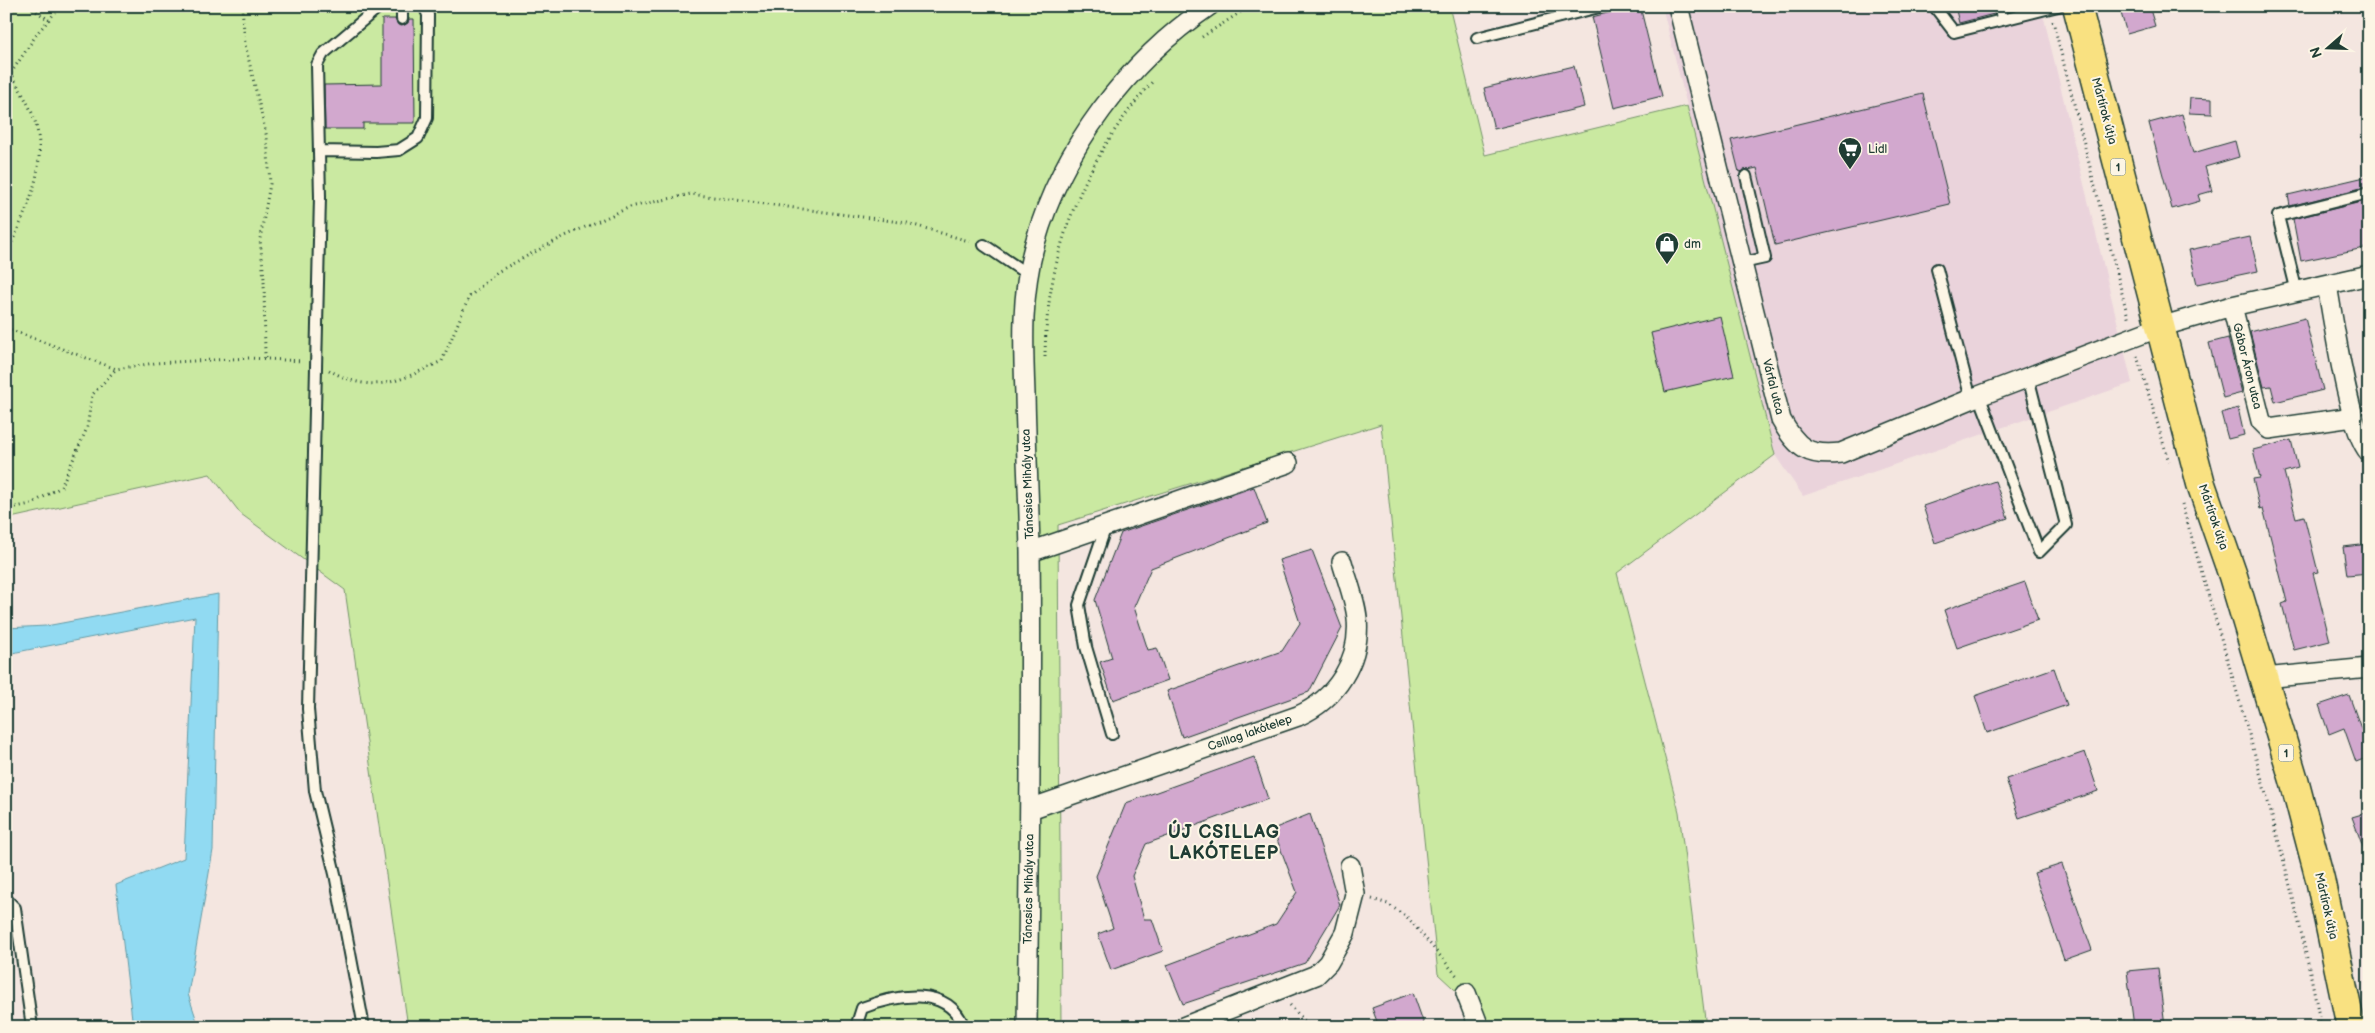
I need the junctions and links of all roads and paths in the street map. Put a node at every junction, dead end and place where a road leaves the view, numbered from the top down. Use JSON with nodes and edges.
{"nodes":[{"id":1,"x":28,"y":6,"type":"edge"},
{"id":2,"x":61,"y":6,"type":"edge"},
{"id":3,"x":242,"y":6,"type":"edge"},
{"id":4,"x":380,"y":6,"type":"edge"},
{"id":5,"x":402,"y":6,"type":"edge"},
{"id":6,"x":424,"y":6,"type":"edge"},
{"id":7,"x":1209,"y":6,"type":"edge"},
{"id":8,"x":1250,"y":6,"type":"edge"},
{"id":9,"x":1603,"y":6,"type":"edge"},
{"id":10,"x":1678,"y":6,"type":"edge"},
{"id":11,"x":1934,"y":6,"type":"edge"},
{"id":12,"x":2000,"y":6,"type":"edge"},
{"id":13,"x":2077,"y":6,"type":"edge"},
{"id":14,"x":2054,"y":7,"type":"edge"},
{"id":15,"x":402,"y":19,"type":"dead end"},
{"id":16,"x":49,"y":20,"type":"junction"},
{"id":17,"x":2002,"y":20,"type":"junction"},
{"id":18,"x":1476,"y":38,"type":"dead end"},
{"id":19,"x":1196,"y":41,"type":"dead end"},
{"id":20,"x":6,"y":70,"type":"edge"},
{"id":21,"x":11,"y":73,"type":"junction"},
{"id":22,"x":1160,"y":74,"type":"dead end"},
{"id":23,"x":319,"y":151,"type":"junction"},
{"id":24,"x":1746,"y":176,"type":"dead end"},
{"id":25,"x":2369,"y":193,"type":"edge"},
{"id":26,"x":984,"y":245,"type":"joint"},
{"id":27,"x":6,"y":256,"type":"edge"},
{"id":28,"x":1742,"y":263,"type":"junction"},
{"id":29,"x":1937,"y":269,"type":"dead end"},
{"id":30,"x":1027,"y":274,"type":"junction"},
{"id":31,"x":2369,"y":275,"type":"edge"},
{"id":32,"x":2327,"y":285,"type":"junction"},
{"id":33,"x":2296,"y":292,"type":"junction"},
{"id":34,"x":2126,"y":305,"type":"dead end"},
{"id":35,"x":2232,"y":306,"type":"junction"},
{"id":36,"x":2160,"y":327,"type":"junction"},
{"id":37,"x":6,"y":328,"type":"edge"},
{"id":38,"x":265,"y":359,"type":"junction"},
{"id":39,"x":316,"y":362,"type":"junction"},
{"id":40,"x":1044,"y":362,"type":"dead end"},
{"id":41,"x":2138,"y":362,"type":"dead end"},
{"id":42,"x":116,"y":369,"type":"junction"},
{"id":43,"x":2028,"y":377,"type":"junction"},
{"id":44,"x":1975,"y":397,"type":"junction"},
{"id":45,"x":2353,"y":417,"type":"junction"},
{"id":46,"x":2369,"y":452,"type":"edge"},
{"id":47,"x":1288,"y":463,"type":"dead end"},
{"id":48,"x":2171,"y":468,"type":"dead end"},
{"id":49,"x":2179,"y":496,"type":"dead end"},
{"id":50,"x":6,"y":508,"type":"edge"},
{"id":51,"x":1106,"y":526,"type":"junction"},
{"id":52,"x":1030,"y":552,"type":"junction"},
{"id":53,"x":1342,"y":562,"type":"dead end"},
{"id":54,"x":2369,"y":668,"type":"edge"},
{"id":55,"x":2264,"y":678,"type":"junction"},
{"id":56,"x":1112,"y":734,"type":"dead end"},
{"id":57,"x":1030,"y":809,"type":"junction"},
{"id":58,"x":1350,"y":866,"type":"dead end"},
{"id":59,"x":1355,"y":894,"type":"junction"},
{"id":60,"x":6,"y":900,"type":"edge"},
{"id":61,"x":1275,"y":991,"type":"junction"},
{"id":62,"x":1466,"y":993,"type":"joint"},
{"id":63,"x":32,"y":1027,"type":"edge"},
{"id":64,"x":364,"y":1027,"type":"edge"},
{"id":65,"x":856,"y":1027,"type":"edge"},
{"id":66,"x":964,"y":1027,"type":"edge"},
{"id":67,"x":1027,"y":1027,"type":"edge"},
{"id":68,"x":1184,"y":1027,"type":"edge"},
{"id":69,"x":1310,"y":1027,"type":"edge"},
{"id":70,"x":1479,"y":1027,"type":"edge"},
{"id":71,"x":2321,"y":1027,"type":"edge"},
{"id":72,"x":2351,"y":1027,"type":"edge"}],
"edges":[{"from":1,"to":16,"type":"path"},
{"from":2,"to":16,"type":"path"},
{"from":3,"to":38,"type":"path"},
{"from":4,"to":23,"type":"lane"},
{"from":5,"to":15,"type":"lane"},
{"from":6,"to":23,"type":"lane"},
{"from":7,"to":30,"type":"street","name":"Táncsics Mihály utca"},
{"from":8,"to":19,"type":"path"},
{"from":9,"to":18,"type":"lane"},
{"from":10,"to":28,"type":"street","name":"Várfal utca"},
{"from":11,"to":17,"type":"lane"},
{"from":12,"to":17,"type":"lane"},
{"from":13,"to":36,"type":"main road","name":"Mártírok útja","number":"1"},
{"from":14,"to":17,"type":"lane"},
{"from":14,"to":34,"type":"path"},
{"from":16,"to":21,"type":"path"},
{"from":20,"to":21,"type":"path"},
{"from":21,"to":27,"type":"path"},
{"from":22,"to":40,"type":"path"},
{"from":23,"to":39,"type":"lane"},
{"from":24,"to":28,"type":"lane"},
{"from":25,"to":33,"type":"lane"},
{"from":26,"to":30,"type":"lane"},
{"from":26,"to":39,"type":"path"},
{"from":28,"to":44,"type":"street","name":"Várfal utca"},
{"from":29,"to":44,"type":"lane"},
{"from":30,"to":52,"type":"street","name":"Táncsics Mihály utca"},
{"from":31,"to":32,"type":"street","name":"Gábor Áron utca"},
{"from":32,"to":33,"type":"street","name":"Gábor Áron utca"},
{"from":32,"to":45,"type":"street"},
{"from":33,"to":35,"type":"street","name":"Gábor Áron utca"},
{"from":35,"to":36,"type":"street","name":"Gábor Áron utca"},
{"from":35,"to":45,"type":"street","name":"Gábor Áron utca"},
{"from":36,"to":43,"type":"street","name":"Várfal utca"},
{"from":36,"to":55,"type":"main road","name":"Mártírok útja","number":"1"},
{"from":37,"to":42,"type":"path"},
{"from":38,"to":39,"type":"path"},
{"from":38,"to":42,"type":"path"},
{"from":39,"to":64,"type":"lane"},
{"from":41,"to":48,"type":"path"},
{"from":42,"to":50,"type":"path"},
{"from":43,"to":44,"type":"street","name":"Várfal utca"},
{"from":43,"to":44,"type":"lane"},
{"from":45,"to":46,"type":"street"},
{"from":47,"to":51,"type":"street"},
{"from":49,"to":71,"type":"path"},
{"from":51,"to":52,"type":"street"},
{"from":51,"to":56,"type":"lane"},
{"from":52,"to":57,"type":"street","name":"Táncsics Mihály utca"},
{"from":53,"to":57,"type":"street","name":"Csillag lakótelep"},
{"from":54,"to":55,"type":"street"},
{"from":55,"to":72,"type":"main road","name":"Mártírok útja","number":"1"},
{"from":57,"to":67,"type":"street","name":"Táncsics Mihály utca"},
{"from":58,"to":59,"type":"street"},
{"from":59,"to":61,"type":"street"},
{"from":59,"to":62,"type":"path"},
{"from":60,"to":63,"type":"lane"},
{"from":61,"to":68,"type":"street"},
{"from":61,"to":69,"type":"path"},
{"from":62,"to":70,"type":"street"},
{"from":65,"to":66,"type":"lane"}]}
